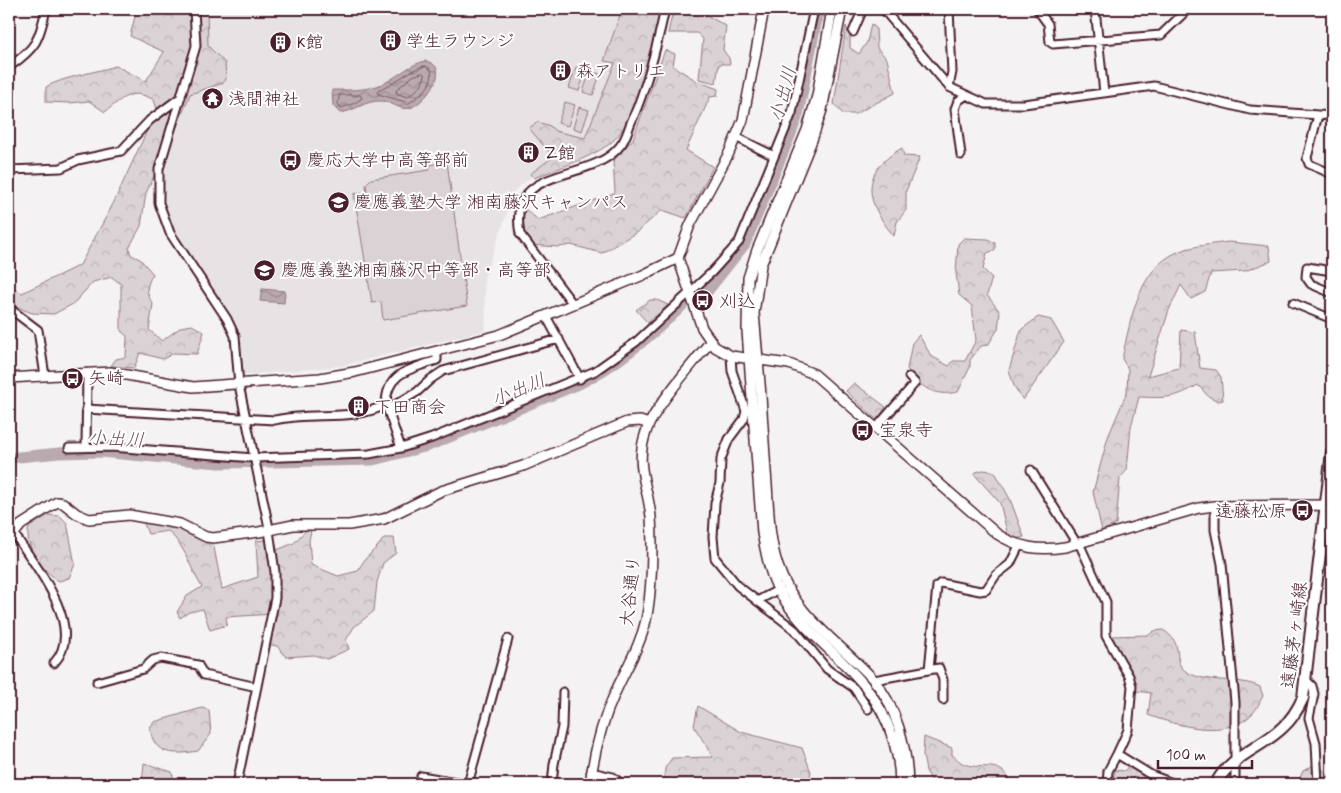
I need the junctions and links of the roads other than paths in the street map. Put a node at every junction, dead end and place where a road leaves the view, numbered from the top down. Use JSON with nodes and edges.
{"nodes":[{"id":1,"x":46,"y":9,"type":"edge"},
{"id":2,"x":194,"y":9,"type":"edge"},
{"id":3,"x":665,"y":9,"type":"edge"},
{"id":4,"x":764,"y":9,"type":"edge"},
{"id":5,"x":814,"y":9,"type":"edge"},
{"id":6,"x":832,"y":9,"type":"edge"},
{"id":7,"x":842,"y":9,"type":"edge"},
{"id":8,"x":863,"y":9,"type":"edge"},
{"id":9,"x":883,"y":9,"type":"edge"},
{"id":10,"x":949,"y":9,"type":"edge"},
{"id":11,"x":1037,"y":9,"type":"edge"},
{"id":12,"x":1096,"y":9,"type":"edge"},
{"id":13,"x":1188,"y":9,"type":"edge"},
{"id":14,"x":853,"y":32,"type":"dead end"},
{"id":15,"x":1098,"y":40,"type":"junction"},
{"id":16,"x":9,"y":67,"type":"edge"},
{"id":17,"x":949,"y":87,"type":"junction"},
{"id":18,"x":1104,"y":93,"type":"junction"},
{"id":19,"x":965,"y":96,"type":"junction"},
{"id":20,"x":182,"y":97,"type":"junction"},
{"id":21,"x":1318,"y":116,"type":"junction"},
{"id":22,"x":1332,"y":116,"type":"edge"},
{"id":23,"x":736,"y":137,"type":"junction"},
{"id":24,"x":961,"y":155,"type":"dead end"},
{"id":25,"x":774,"y":156,"type":"junction"},
{"id":26,"x":9,"y":170,"type":"edge"},
{"id":27,"x":1332,"y":174,"type":"edge"},
{"id":28,"x":678,"y":258,"type":"junction"},
{"id":29,"x":1332,"y":271,"type":"edge"},
{"id":30,"x":1332,"y":293,"type":"edge"},
{"id":31,"x":691,"y":296,"type":"junction"},
{"id":32,"x":1292,"y":303,"type":"dead end"},
{"id":33,"x":573,"y":304,"type":"junction"},
{"id":34,"x":9,"y":308,"type":"edge"},
{"id":35,"x":546,"y":316,"type":"junction"},
{"id":36,"x":1332,"y":319,"type":"edge"},
{"id":37,"x":559,"y":339,"type":"junction"},
{"id":38,"x":710,"y":342,"type":"junction"},
{"id":39,"x":437,"y":352,"type":"junction"},
{"id":40,"x":731,"y":356,"type":"junction"},
{"id":41,"x":754,"y":358,"type":"junction"},
{"id":42,"x":87,"y":373,"type":"junction"},
{"id":43,"x":45,"y":376,"type":"junction"},
{"id":44,"x":909,"y":377,"type":"dead end"},
{"id":45,"x":9,"y":378,"type":"edge"},
{"id":46,"x":580,"y":379,"type":"junction"},
{"id":47,"x":239,"y":385,"type":"junction"},
{"id":48,"x":387,"y":407,"type":"junction"},
{"id":49,"x":86,"y":409,"type":"junction"},
{"id":50,"x":245,"y":420,"type":"junction"},
{"id":51,"x":649,"y":424,"type":"junction"},
{"id":52,"x":876,"y":428,"type":"junction"},
{"id":53,"x":86,"y":447,"type":"junction"},
{"id":54,"x":69,"y":448,"type":"dead end"},
{"id":55,"x":400,"y":448,"type":"junction"},
{"id":56,"x":1332,"y":452,"type":"edge"},
{"id":57,"x":255,"y":462,"type":"junction"},
{"id":58,"x":1031,"y":470,"type":"dead end"},
{"id":59,"x":1215,"y":506,"type":"junction"},
{"id":60,"x":1330,"y":506,"type":"edge"},
{"id":61,"x":269,"y":530,"type":"junction"},
{"id":62,"x":11,"y":537,"type":"edge"},
{"id":63,"x":1078,"y":544,"type":"junction"},
{"id":64,"x":1019,"y":546,"type":"junction"},
{"id":65,"x":778,"y":590,"type":"junction"},
{"id":66,"x":757,"y":601,"type":"junction"},
{"id":67,"x":508,"y":639,"type":"dead end"},
{"id":68,"x":54,"y":663,"type":"dead end"},
{"id":69,"x":929,"y":670,"type":"junction"},
{"id":70,"x":874,"y":680,"type":"junction"},
{"id":71,"x":1306,"y":680,"type":"junction"},
{"id":72,"x":97,"y":682,"type":"dead end"},
{"id":73,"x":257,"y":687,"type":"junction"},
{"id":74,"x":563,"y":692,"type":"dead end"},
{"id":75,"x":943,"y":700,"type":"dead end"},
{"id":76,"x":868,"y":709,"type":"dead end"},
{"id":77,"x":1117,"y":754,"type":"junction"},
{"id":78,"x":1234,"y":761,"type":"junction"},
{"id":79,"x":591,"y":772,"type":"junction"},
{"id":80,"x":421,"y":776,"type":"dead end"},
{"id":81,"x":237,"y":784,"type":"edge"},
{"id":82,"x":552,"y":784,"type":"edge"},
{"id":83,"x":590,"y":784,"type":"edge"},
{"id":84,"x":621,"y":784,"type":"edge"},
{"id":85,"x":900,"y":784,"type":"edge"},
{"id":86,"x":908,"y":784,"type":"edge"},
{"id":87,"x":1107,"y":784,"type":"edge"},
{"id":88,"x":1175,"y":784,"type":"edge"},
{"id":89,"x":1216,"y":784,"type":"edge"},
{"id":90,"x":1235,"y":784,"type":"edge"},
{"id":91,"x":1318,"y":784,"type":"edge"}],
"edges":[{"from":1,"to":16,"type":"street"},
{"from":2,"to":20,"type":"street"},
{"from":3,"to":33,"type":"street"},
{"from":4,"to":23,"type":"street"},
{"from":5,"to":25,"type":"street"},
{"from":6,"to":41,"type":"street"},
{"from":7,"to":41,"type":"street"},
{"from":8,"to":14,"type":"street"},
{"from":9,"to":17,"type":"street"},
{"from":10,"to":17,"type":"street"},
{"from":11,"to":15,"type":"street"},
{"from":12,"to":15,"type":"street"},
{"from":13,"to":15,"type":"street"},
{"from":15,"to":18,"type":"street"},
{"from":17,"to":19,"type":"street"},
{"from":18,"to":19,"type":"street"},
{"from":18,"to":21,"type":"street"},
{"from":19,"to":24,"type":"street"},
{"from":20,"to":26,"type":"street"},
{"from":20,"to":47,"type":"street"},
{"from":21,"to":22,"type":"street"},
{"from":21,"to":27,"type":"street"},
{"from":23,"to":25,"type":"street"},
{"from":23,"to":28,"type":"street"},
{"from":25,"to":31,"type":"street"},
{"from":28,"to":31,"type":"street"},
{"from":28,"to":33,"type":"street"},
{"from":29,"to":30,"type":"street"},
{"from":31,"to":38,"type":"street"},
{"from":31,"to":46,"type":"street"},
{"from":32,"to":36,"type":"street"},
{"from":33,"to":35,"type":"street"},
{"from":34,"to":43,"type":"street"},
{"from":35,"to":37,"type":"street"},
{"from":35,"to":39,"type":"street"},
{"from":37,"to":46,"type":"street"},
{"from":37,"to":48,"type":"street"},
{"from":38,"to":40,"type":"street"},
{"from":38,"to":51,"type":"street"},
{"from":39,"to":47,"type":"street"},
{"from":39,"to":48,"type":"street"},
{"from":40,"to":41,"type":"street"},
{"from":40,"to":66,"type":"street"},
{"from":41,"to":52,"type":"street"},
{"from":41,"to":65,"type":"street"},
{"from":41,"to":70,"type":"street"},
{"from":42,"to":43,"type":"street"},
{"from":42,"to":47,"type":"street"},
{"from":42,"to":49,"type":"street"},
{"from":43,"to":45,"type":"street"},
{"from":44,"to":52,"type":"street"},
{"from":46,"to":55,"type":"street"},
{"from":47,"to":50,"type":"street"},
{"from":48,"to":50,"type":"street"},
{"from":48,"to":55,"type":"street"},
{"from":49,"to":50,"type":"street"},
{"from":49,"to":53,"type":"street"},
{"from":50,"to":57,"type":"street"},
{"from":51,"to":61,"type":"street"},
{"from":51,"to":79,"type":"street","name":"大谷通り"},
{"from":52,"to":64,"type":"street"},
{"from":53,"to":54,"type":"street"},
{"from":53,"to":57,"type":"street"},
{"from":55,"to":57,"type":"street"},
{"from":56,"to":60,"type":"main road","name":"遠藤茅ヶ崎線"},
{"from":57,"to":61,"type":"street"},
{"from":58,"to":63,"type":"street"},
{"from":59,"to":60,"type":"street"},
{"from":59,"to":63,"type":"street"},
{"from":59,"to":78,"type":"street"},
{"from":60,"to":71,"type":"main road","name":"遠藤茅ヶ崎線"},
{"from":61,"to":62,"type":"street"},
{"from":61,"to":73,"type":"street"},
{"from":62,"to":68,"type":"street"},
{"from":63,"to":64,"type":"street"},
{"from":63,"to":77,"type":"street"},
{"from":64,"to":69,"type":"street"},
{"from":65,"to":66,"type":"street"},
{"from":65,"to":85,"type":"street"},
{"from":66,"to":76,"type":"street"},
{"from":67,"to":80,"type":"street"},
{"from":69,"to":70,"type":"street"},
{"from":69,"to":75,"type":"street"},
{"from":70,"to":86,"type":"street"},
{"from":71,"to":78,"type":"main road","name":"遠藤茅ヶ崎線"},
{"from":71,"to":91,"type":"street"},
{"from":72,"to":73,"type":"street"},
{"from":73,"to":81,"type":"street"},
{"from":74,"to":82,"type":"street"},
{"from":77,"to":87,"type":"street"},
{"from":77,"to":88,"type":"street"},
{"from":78,"to":89,"type":"main road","name":"遠藤茅ヶ崎線"},
{"from":78,"to":90,"type":"street"},
{"from":79,"to":83,"type":"street","name":"大谷通り"},
{"from":79,"to":84,"type":"street"}]}
